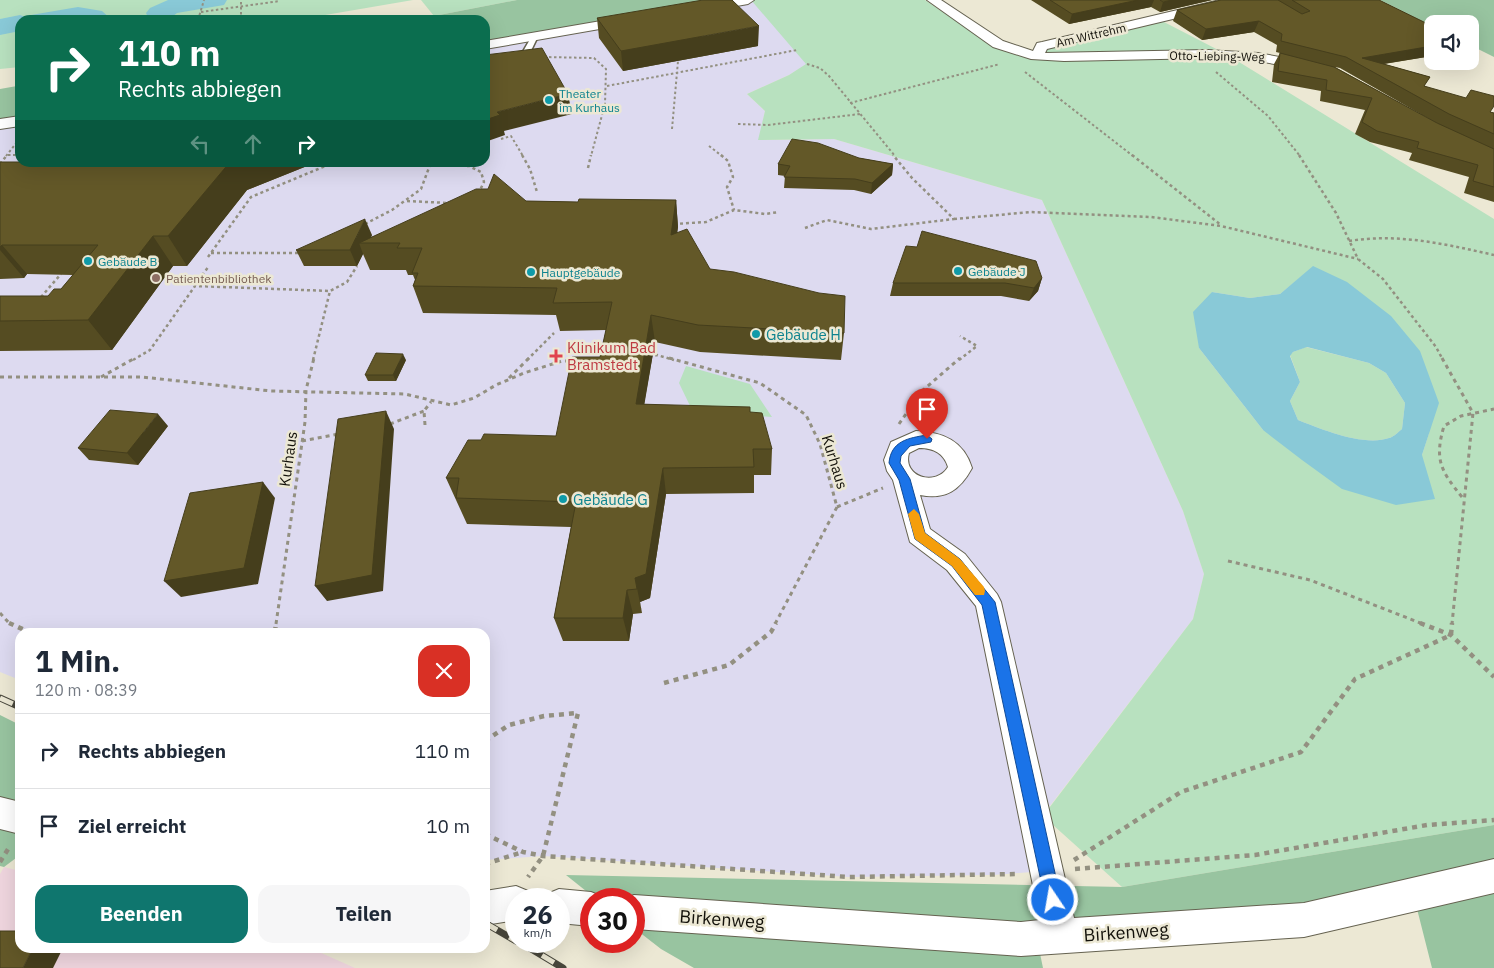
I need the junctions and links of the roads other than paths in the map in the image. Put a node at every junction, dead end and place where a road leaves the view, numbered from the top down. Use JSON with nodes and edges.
{"nodes":[{"id":1,"x":748,"y":0,"type":"edge"},
{"id":2,"x":933,"y":0,"type":"edge"},
{"id":3,"x":1236,"y":0,"type":"edge"},
{"id":4,"x":690,"y":10,"type":"edge"},
{"id":5,"x":642,"y":18,"type":"edge"},
{"id":6,"x":535,"y":36,"type":"junction"},
{"id":7,"x":490,"y":44,"type":"edge"},
{"id":8,"x":1037,"y":56,"type":"junction"},
{"id":9,"x":490,"y":62,"type":"edge"},
{"id":10,"x":1317,"y":69,"type":"edge"},
{"id":11,"x":15,"y":122,"type":"edge"},
{"id":12,"x":0,"y":124,"type":"edge"},
{"id":13,"x":904,"y":479,"type":"dead end"},
{"id":14,"x":0,"y":812,"type":"edge"},
{"id":15,"x":15,"y":816,"type":"edge"},
{"id":16,"x":1494,"y":876,"type":"edge"},
{"id":17,"x":505,"y":905,"type":"edge"},
{"id":18,"x":490,"y":907,"type":"edge"},
{"id":19,"x":645,"y":913,"type":"edge"},
{"id":20,"x":1061,"y":937,"type":"junction"}],
"edges":[{"from":1,"to":4,"type":"street"},
{"from":2,"to":8,"type":"street","name":"Am Wittrehm"},
{"from":3,"to":8,"type":"street","name":"Am Wittrehm"},
{"from":5,"to":6,"type":"street"},
{"from":6,"to":7,"type":"street"},
{"from":6,"to":9,"type":"lane"},
{"from":8,"to":10,"type":"street","name":"Otto-Liebing-Weg"},
{"from":11,"to":12,"type":"street"},
{"from":13,"to":20,"type":"street"},
{"from":14,"to":15,"type":"street"},
{"from":16,"to":20,"type":"street","name":"Birkenweg"},
{"from":17,"to":18,"type":"street"},
{"from":19,"to":20,"type":"street","name":"Birkenweg"}]}
